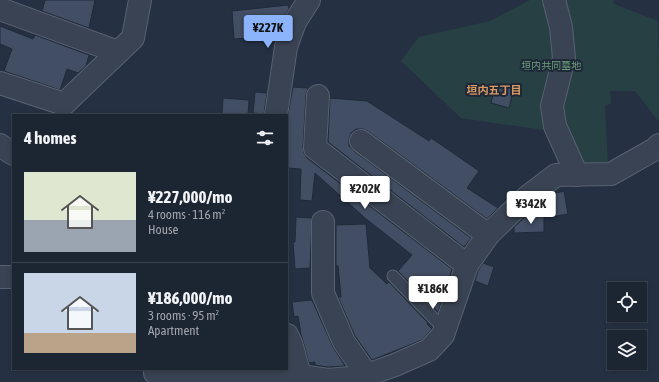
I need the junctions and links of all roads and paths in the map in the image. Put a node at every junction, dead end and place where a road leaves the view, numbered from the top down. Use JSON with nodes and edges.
{"nodes":[{"id":1,"x":140,"y":0,"type":"edge"},
{"id":2,"x":144,"y":0,"type":"edge"},
{"id":3,"x":309,"y":0,"type":"edge"},
{"id":4,"x":554,"y":0,"type":"edge"},
{"id":5,"x":0,"y":9,"type":"edge"},
{"id":6,"x":118,"y":52,"type":"junction"},
{"id":7,"x":0,"y":83,"type":"edge"},
{"id":8,"x":318,"y":96,"type":"dead end"},
{"id":9,"x":276,"y":114,"type":"edge"},
{"id":10,"x":361,"y":141,"type":"dead end"},
{"id":11,"x":0,"y":145,"type":"edge"},
{"id":12,"x":658,"y":148,"type":"edge"},
{"id":13,"x":12,"y":153,"type":"edge"},
{"id":14,"x":577,"y":175,"type":"junction"},
{"id":15,"x":323,"y":222,"type":"dead end"},
{"id":16,"x":488,"y":235,"type":"junction"},
{"id":17,"x":467,"y":265,"type":"junction"},
{"id":18,"x":393,"y":276,"type":"dead end"},
{"id":19,"x":0,"y":277,"type":"edge"},
{"id":20,"x":12,"y":277,"type":"edge"},
{"id":21,"x":445,"y":330,"type":"junction"},
{"id":22,"x":288,"y":337,"type":"edge"},
{"id":23,"x":156,"y":375,"type":"edge"},
{"id":24,"x":367,"y":375,"type":"junction"},
{"id":25,"x":313,"y":379,"type":"edge"}],
"edges":[{"from":1,"to":2,"type":"street"},
{"from":1,"to":6,"type":"street"},
{"from":3,"to":9,"type":"street"},
{"from":4,"to":14,"type":"street"},
{"from":5,"to":6,"type":"street"},
{"from":6,"to":7,"type":"street"},
{"from":8,"to":17,"type":"street"},
{"from":10,"to":16,"type":"street"},
{"from":11,"to":13,"type":"street"},
{"from":12,"to":14,"type":"street"},
{"from":14,"to":16,"type":"street"},
{"from":15,"to":24,"type":"street"},
{"from":16,"to":17,"type":"street"},
{"from":17,"to":21,"type":"street"},
{"from":18,"to":21,"type":"lane"},
{"from":19,"to":20,"type":"street"},
{"from":21,"to":24,"type":"street"},
{"from":22,"to":25,"type":"street"},
{"from":23,"to":25,"type":"street"},
{"from":24,"to":25,"type":"street"}]}
